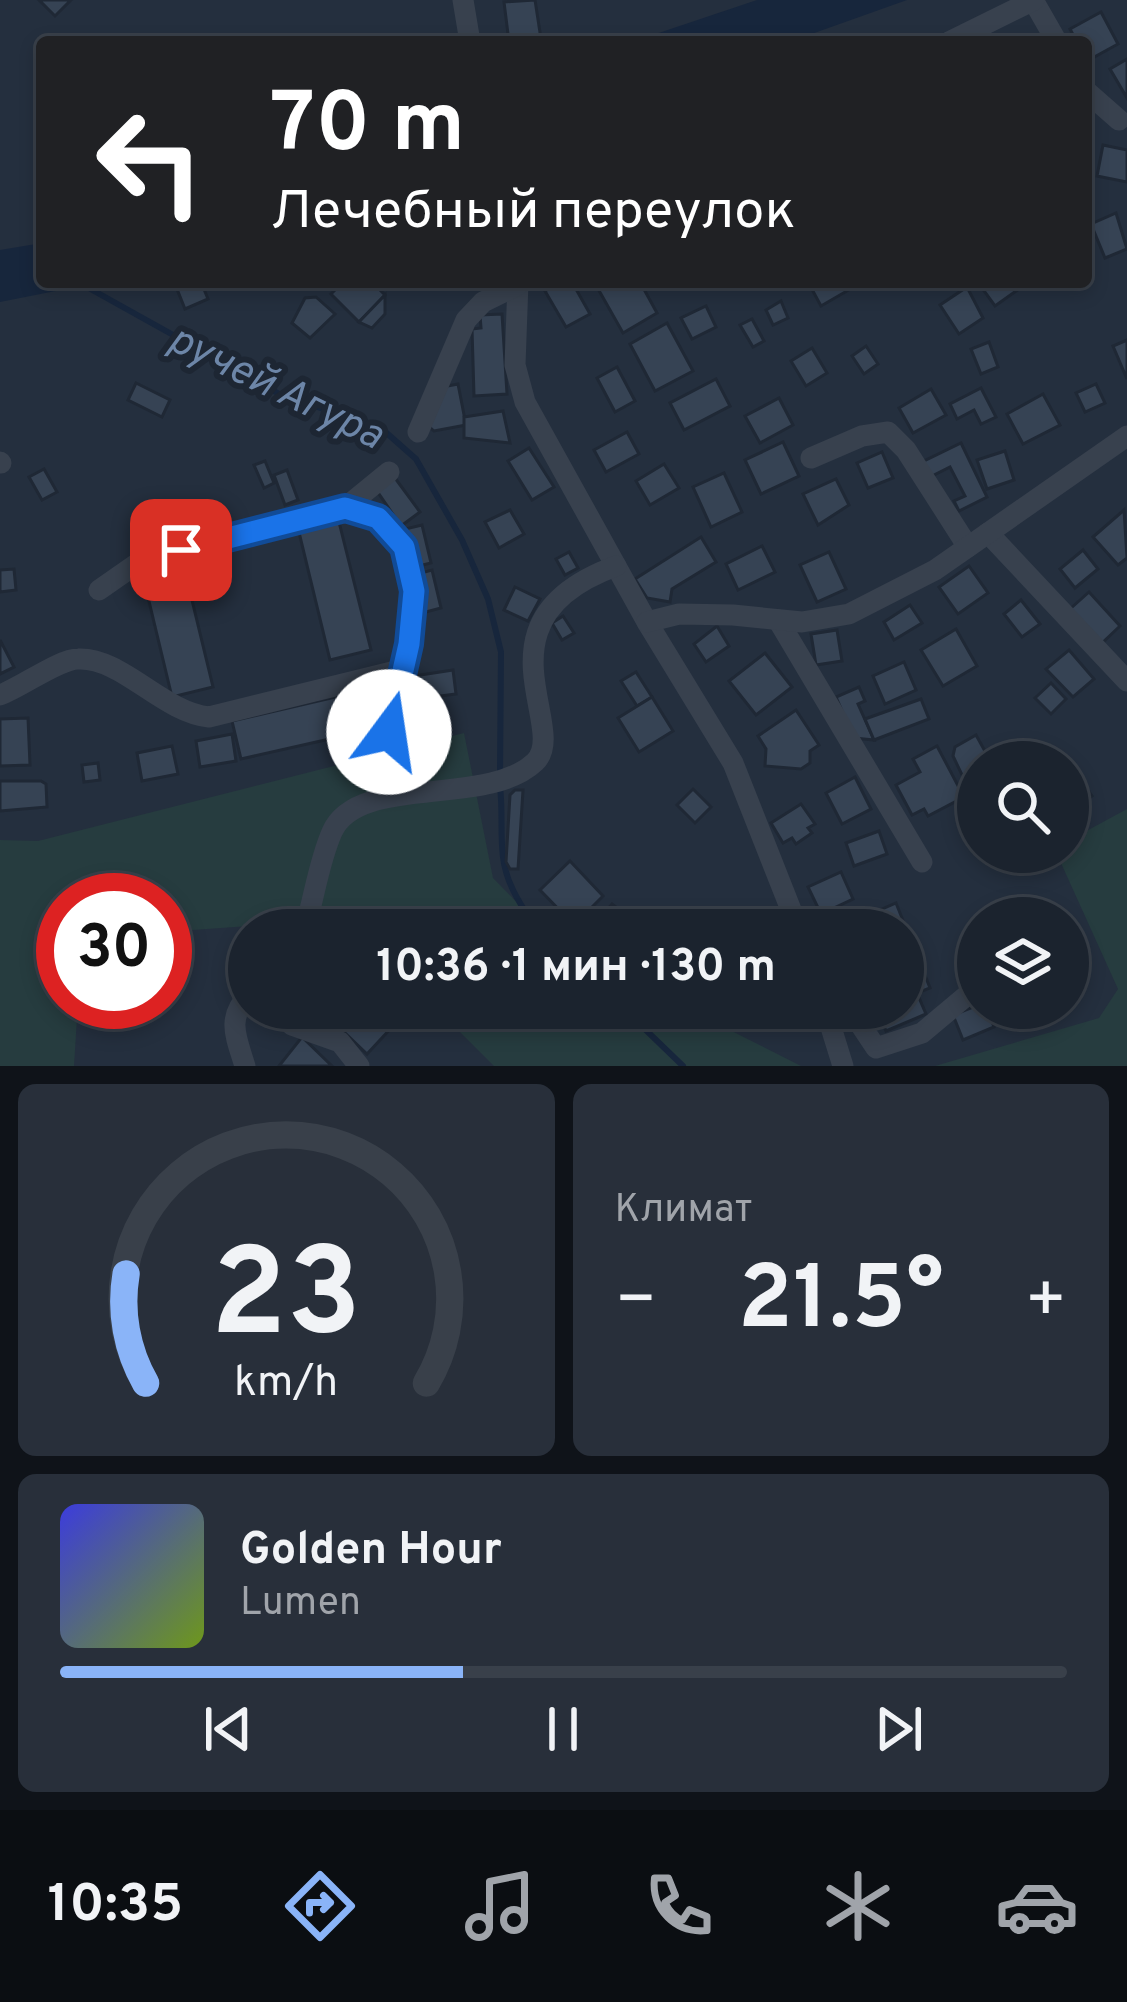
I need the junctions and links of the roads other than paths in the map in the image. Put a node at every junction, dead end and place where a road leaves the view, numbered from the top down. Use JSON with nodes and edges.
{"nodes":[{"id":1,"x":463,"y":0,"type":"edge"},
{"id":2,"x":1033,"y":0,"type":"edge"},
{"id":3,"x":469,"y":36,"type":"edge"},
{"id":4,"x":961,"y":36,"type":"edge"},
{"id":5,"x":1054,"y":36,"type":"edge"},
{"id":6,"x":1092,"y":96,"type":"edge"},
{"id":7,"x":1118,"y":120,"type":"dead end"},
{"id":8,"x":510,"y":288,"type":"edge"},
{"id":9,"x":518,"y":288,"type":"edge"},
{"id":10,"x":418,"y":432,"type":"dead end"},
{"id":11,"x":1127,"y":436,"type":"edge"},
{"id":12,"x":811,"y":458,"type":"dead end"},
{"id":13,"x":388,"y":472,"type":"dead end"},
{"id":14,"x":345,"y":508,"type":"junction"},
{"id":15,"x":988,"y":533,"type":"junction"},
{"id":16,"x":968,"y":547,"type":"junction"},
{"id":17,"x":616,"y":566,"type":"junction"},
{"id":18,"x":99,"y":590,"type":"dead end"},
{"id":19,"x":778,"y":620,"type":"junction"},
{"id":20,"x":647,"y":622,"type":"junction"},
{"id":21,"x":404,"y":670,"type":"junction"},
{"id":22,"x":1127,"y":682,"type":"edge"},
{"id":23,"x":0,"y":695,"type":"edge"},
{"id":24,"x":425,"y":792,"type":"junction"},
{"id":25,"x":922,"y":862,"type":"dead end"},
{"id":26,"x":310,"y":909,"type":"edge"},
{"id":27,"x":791,"y":909,"type":"edge"},
{"id":28,"x":957,"y":1004,"type":"edge"},
{"id":29,"x":234,"y":1029,"type":"edge"},
{"id":30,"x":303,"y":1029,"type":"edge"},
{"id":31,"x":832,"y":1029,"type":"edge"},
{"id":32,"x":863,"y":1029,"type":"edge"},
{"id":33,"x":245,"y":1066,"type":"edge"},
{"id":34,"x":359,"y":1066,"type":"edge"},
{"id":35,"x":843,"y":1066,"type":"edge"}],
"edges":[{"from":1,"to":3,"type":"street"},
{"from":2,"to":4,"type":"street"},
{"from":2,"to":5,"type":"street"},
{"from":6,"to":7,"type":"street"},
{"from":8,"to":10,"type":"street"},
{"from":9,"to":17,"type":"street"},
{"from":11,"to":15,"type":"street"},
{"from":12,"to":16,"type":"street"},
{"from":13,"to":14,"type":"street"},
{"from":14,"to":18,"type":"street"},
{"from":14,"to":21,"type":"street"},
{"from":15,"to":16,"type":"street"},
{"from":15,"to":22,"type":"street"},
{"from":16,"to":19,"type":"street"},
{"from":17,"to":20,"type":"street"},
{"from":17,"to":24,"type":"street"},
{"from":19,"to":20,"type":"street"},
{"from":19,"to":25,"type":"street"},
{"from":20,"to":27,"type":"street"},
{"from":21,"to":23,"type":"street"},
{"from":21,"to":24,"type":"street"},
{"from":24,"to":26,"type":"street"},
{"from":28,"to":32,"type":"street"},
{"from":29,"to":33,"type":"street"},
{"from":30,"to":34,"type":"street"},
{"from":31,"to":35,"type":"street"}]}
